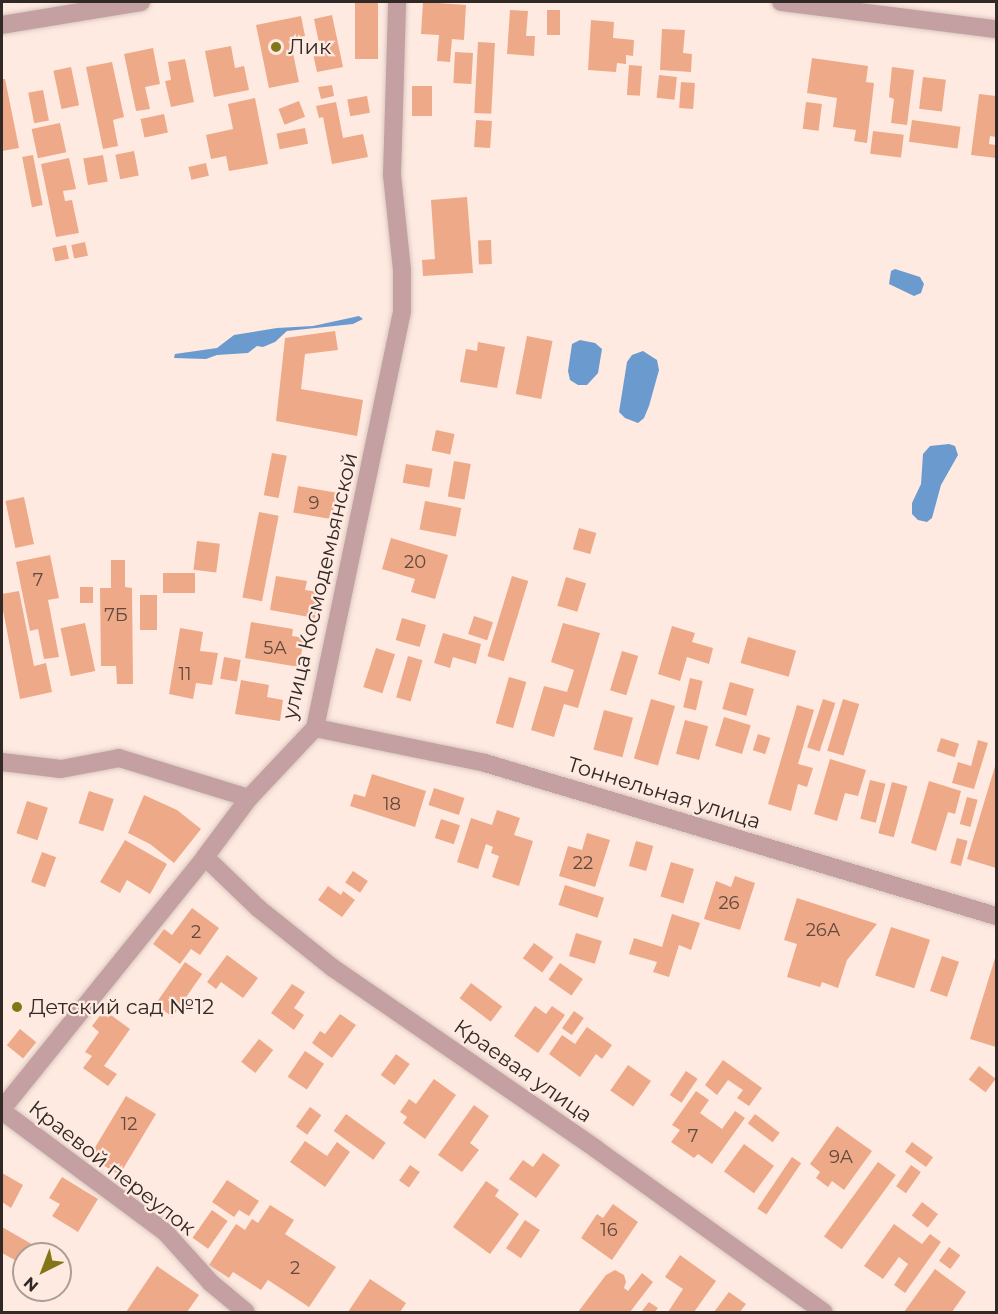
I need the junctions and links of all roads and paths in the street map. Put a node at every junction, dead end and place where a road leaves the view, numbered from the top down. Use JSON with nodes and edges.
{"nodes":[{"id":1,"x":141,"y":2,"type":"edge"},
{"id":2,"x":397,"y":2,"type":"edge"},
{"id":3,"x":781,"y":2,"type":"edge"},
{"id":4,"x":2,"y":25,"type":"edge"},
{"id":5,"x":996,"y":29,"type":"edge"},
{"id":6,"x":315,"y":728,"type":"junction"},
{"id":7,"x":2,"y":762,"type":"edge"},
{"id":8,"x":249,"y":798,"type":"junction"},
{"id":9,"x":205,"y":857,"type":"junction"},
{"id":10,"x":996,"y":916,"type":"edge"},
{"id":11,"x":2,"y":1110,"type":"edge"},
{"id":12,"x":246,"y":1312,"type":"edge"},
{"id":13,"x":824,"y":1312,"type":"edge"}],
"edges":[{"from":1,"to":4,"type":"street"},
{"from":2,"to":6,"type":"street","name":"улица Космодемьянской"},
{"from":3,"to":5,"type":"street"},
{"from":6,"to":8,"type":"street","name":"улица Космодемьянской"},
{"from":6,"to":10,"type":"street","name":"Тоннельная улица"},
{"from":7,"to":8,"type":"street"},
{"from":8,"to":9,"type":"street","name":"улица Космодемьянской"},
{"from":9,"to":11,"type":"street","name":"улица Космодемьянской"},
{"from":9,"to":13,"type":"street","name":"Краевая улица"},
{"from":11,"to":12,"type":"street","name":"Краевой переулок"}]}
